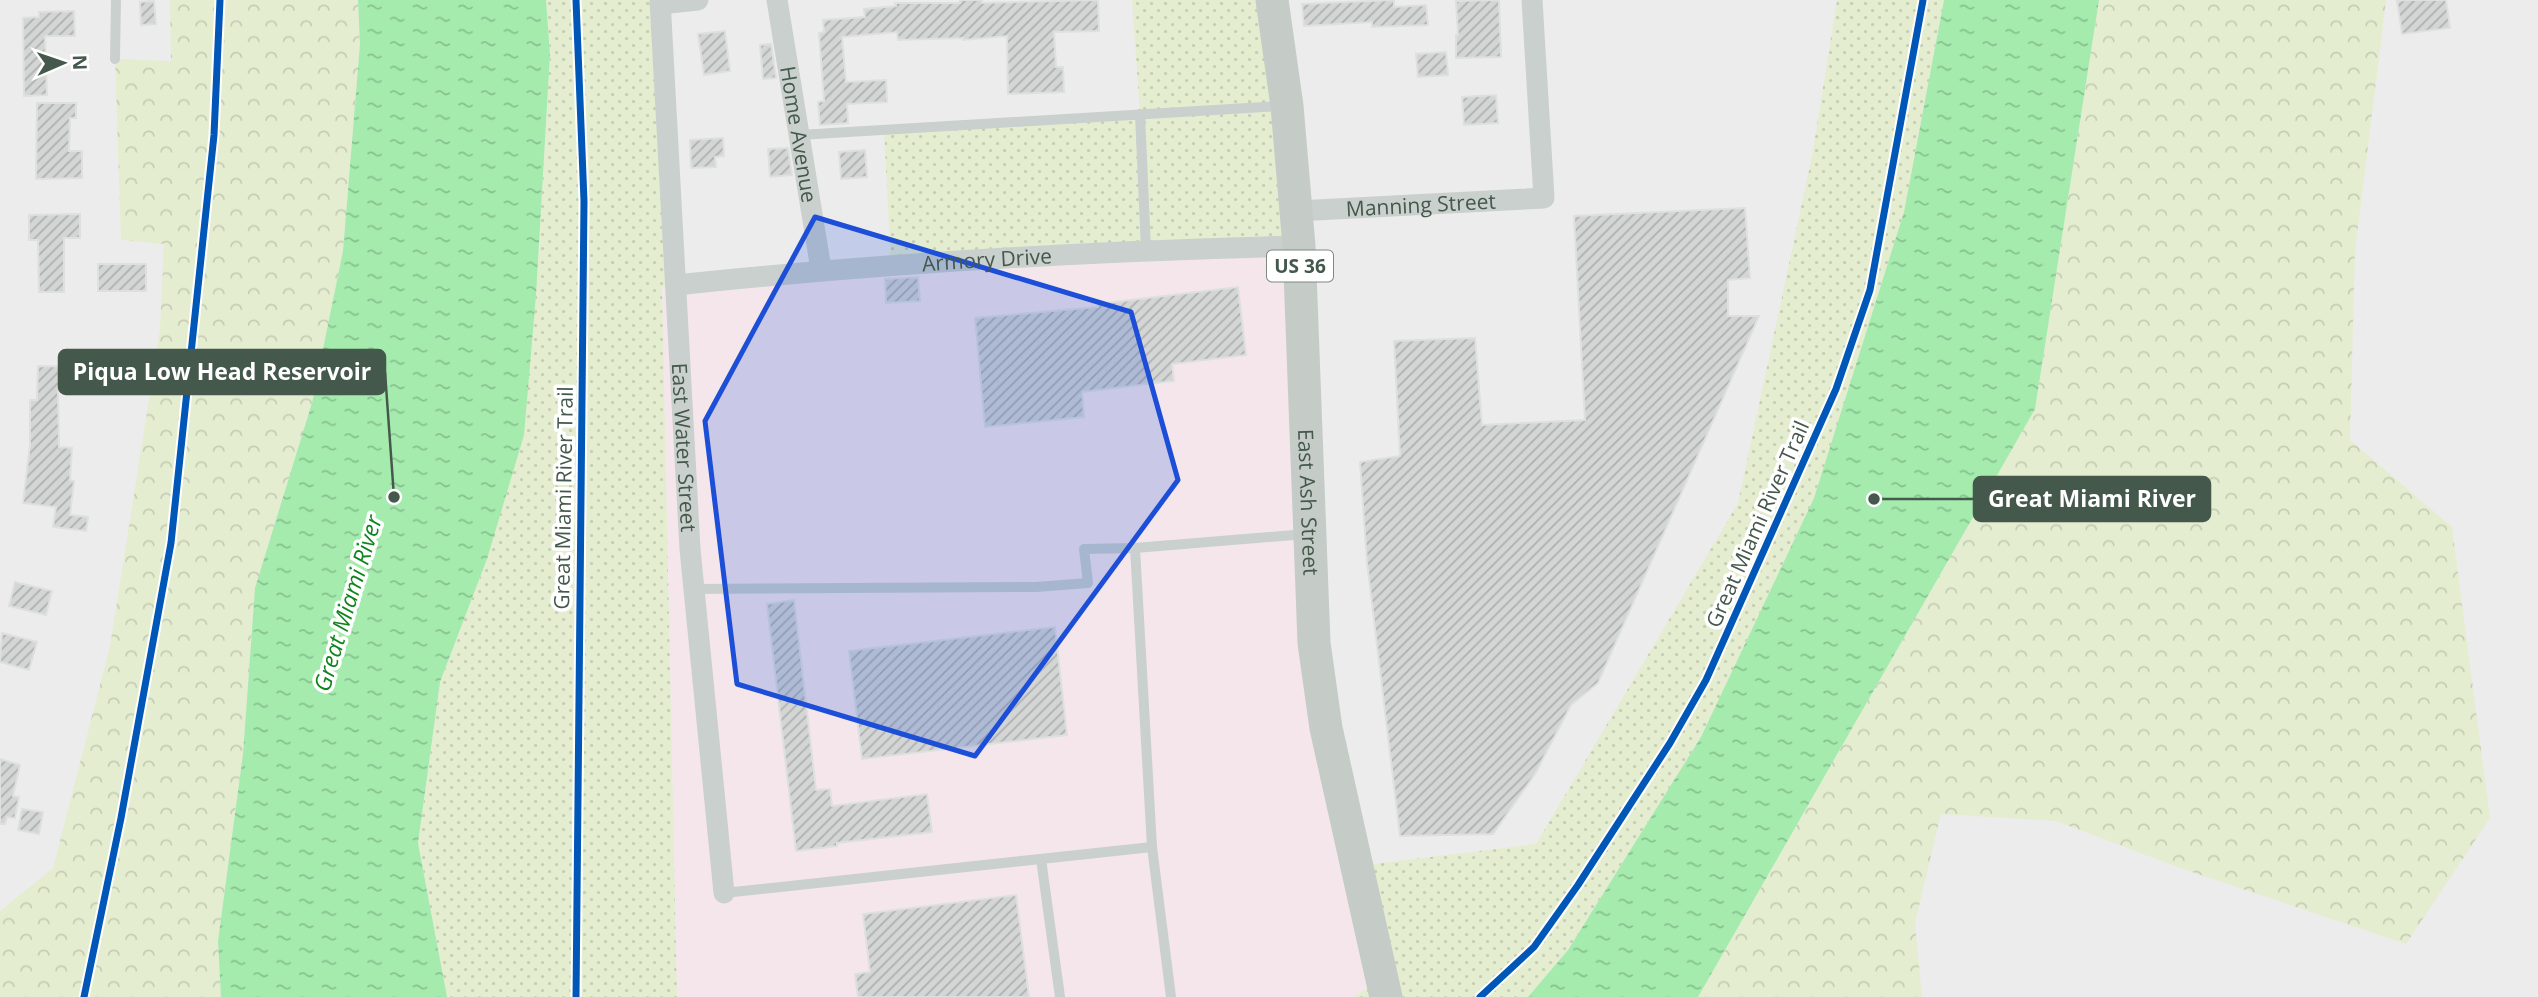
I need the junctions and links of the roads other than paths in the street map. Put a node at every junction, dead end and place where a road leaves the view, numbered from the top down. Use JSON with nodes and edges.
{"nodes":[{"id":1,"x":116,"y":0,"type":"edge"},
{"id":2,"x":698,"y":0,"type":"edge"},
{"id":3,"x":777,"y":0,"type":"edge"},
{"id":4,"x":1272,"y":0,"type":"edge"},
{"id":5,"x":1532,"y":0,"type":"edge"},
{"id":6,"x":660,"y":2,"type":"edge"},
{"id":7,"x":115,"y":59,"type":"dead end"},
{"id":8,"x":1287,"y":106,"type":"junction"},
{"id":9,"x":1140,"y":114,"type":"junction"},
{"id":10,"x":799,"y":135,"type":"junction"},
{"id":11,"x":1297,"y":211,"type":"junction"},
{"id":12,"x":1299,"y":246,"type":"junction"},
{"id":13,"x":1146,"y":250,"type":"junction"},
{"id":14,"x":821,"y":269,"type":"junction"},
{"id":15,"x":676,"y":285,"type":"junction"},
{"id":16,"x":1309,"y":534,"type":"junction"},
{"id":17,"x":1135,"y":548,"type":"junction"},
{"id":18,"x":694,"y":589,"type":"junction"},
{"id":19,"x":1152,"y":847,"type":"junction"},
{"id":20,"x":1041,"y":859,"type":"junction"},
{"id":21,"x":724,"y":893,"type":"joint"},
{"id":22,"x":1060,"y":997,"type":"edge"},
{"id":23,"x":1171,"y":997,"type":"edge"},
{"id":24,"x":1387,"y":997,"type":"edge"}],
"edges":[{"from":1,"to":7,"type":"lane"},
{"from":2,"to":6,"type":"street"},
{"from":3,"to":10,"type":"street","name":"Home Avenue"},
{"from":4,"to":8,"type":"main road","name":"East Ash Street","number":"US 36"},
{"from":5,"to":11,"type":"street","name":"Manning Street"},
{"from":6,"to":15,"type":"street","name":"East Water Street"},
{"from":8,"to":9,"type":"lane"},
{"from":8,"to":11,"type":"main road","name":"East Ash Street","number":"US 36"},
{"from":9,"to":10,"type":"lane"},
{"from":9,"to":13,"type":"lane"},
{"from":10,"to":14,"type":"street","name":"Home Avenue"},
{"from":11,"to":12,"type":"main road","name":"East Ash Street","number":"US 36"},
{"from":12,"to":13,"type":"street","name":"Armory Drive"},
{"from":12,"to":16,"type":"main road","name":"East Ash Street","number":"US 36"},
{"from":13,"to":14,"type":"street","name":"Armory Drive"},
{"from":14,"to":15,"type":"street","name":"Armory Drive"},
{"from":15,"to":18,"type":"street","name":"East Water Street"},
{"from":16,"to":17,"type":"lane"},
{"from":16,"to":24,"type":"main road","name":"East Ash Street","number":"US 36"},
{"from":17,"to":18,"type":"lane"},
{"from":17,"to":19,"type":"lane"},
{"from":18,"to":21,"type":"street","name":"East Water Street"},
{"from":19,"to":20,"type":"lane"},
{"from":19,"to":23,"type":"lane"},
{"from":20,"to":21,"type":"lane"},
{"from":20,"to":22,"type":"lane"}]}
